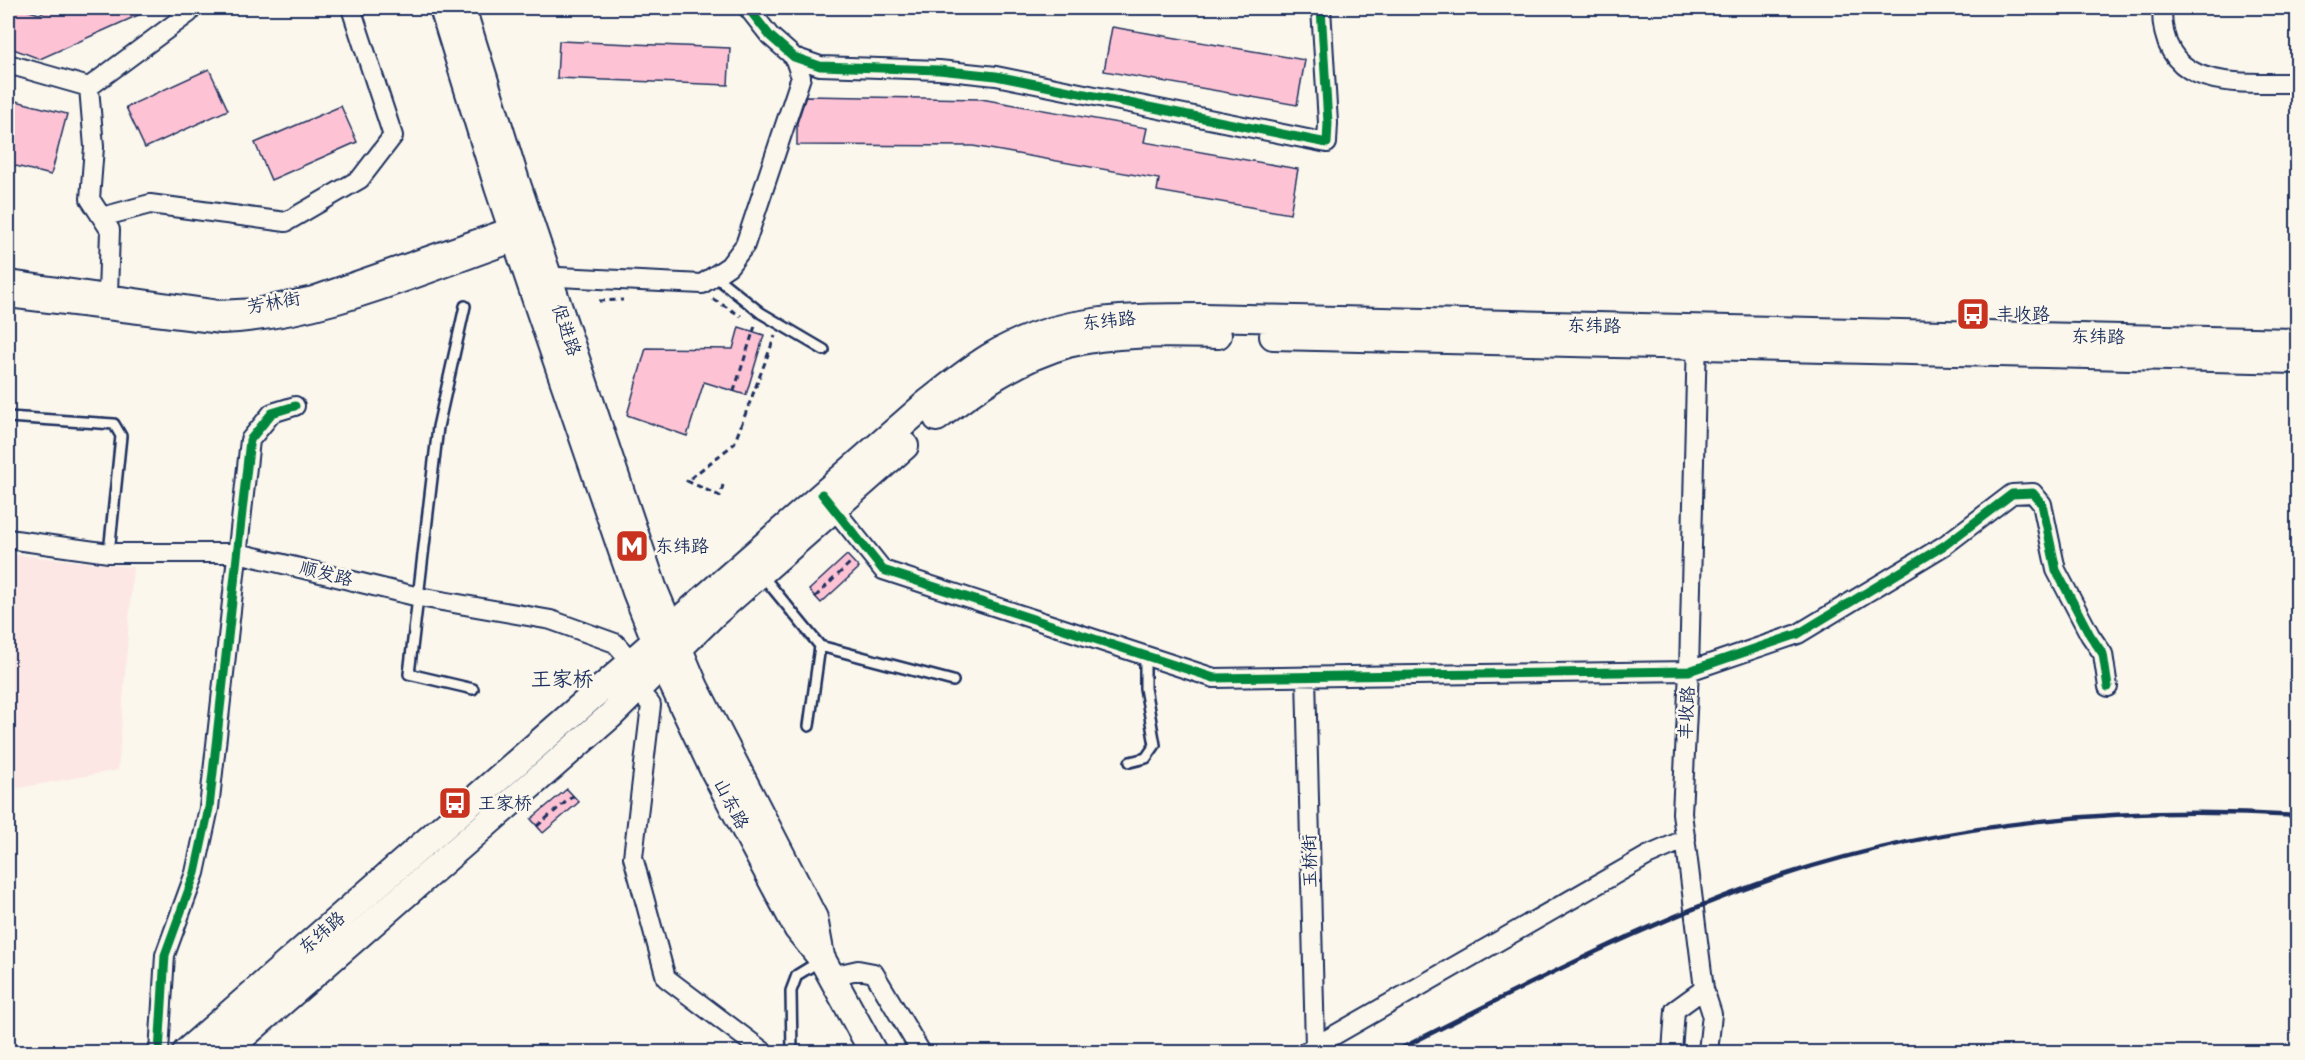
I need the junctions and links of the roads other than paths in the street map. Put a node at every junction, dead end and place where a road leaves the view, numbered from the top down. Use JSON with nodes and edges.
{"nodes":[{"id":1,"x":190,"y":8,"type":"edge"},
{"id":2,"x":351,"y":8,"type":"edge"},
{"id":3,"x":442,"y":8,"type":"edge"},
{"id":4,"x":462,"y":8,"type":"edge"},
{"id":5,"x":748,"y":8,"type":"edge"},
{"id":6,"x":1321,"y":8,"type":"edge"},
{"id":7,"x":2162,"y":8,"type":"edge"},
{"id":8,"x":794,"y":57,"type":"junction"},
{"id":9,"x":8,"y":64,"type":"edge"},
{"id":10,"x":2298,"y":83,"type":"edge"},
{"id":11,"x":89,"y":87,"type":"junction"},
{"id":12,"x":102,"y":217,"type":"junction"},
{"id":13,"x":520,"y":232,"type":"junction"},
{"id":14,"x":538,"y":276,"type":"junction"},
{"id":15,"x":716,"y":277,"type":"junction"},
{"id":16,"x":8,"y":279,"type":"edge"},
{"id":17,"x":108,"y":295,"type":"junction"},
{"id":18,"x":8,"y":298,"type":"edge"},
{"id":19,"x":465,"y":306,"type":"dead end"},
{"id":20,"x":1697,"y":337,"type":"junction"},
{"id":21,"x":2298,"y":342,"type":"edge"},
{"id":22,"x":824,"y":350,"type":"dead end"},
{"id":23,"x":2298,"y":360,"type":"edge"},
{"id":24,"x":295,"y":406,"type":"dead end"},
{"id":25,"x":8,"y":417,"type":"edge"},
{"id":26,"x":828,"y":501,"type":"junction"},
{"id":27,"x":8,"y":539,"type":"edge"},
{"id":28,"x":109,"y":553,"type":"junction"},
{"id":29,"x":238,"y":553,"type":"junction"},
{"id":30,"x":755,"y":566,"type":"junction"},
{"id":31,"x":419,"y":597,"type":"junction"},
{"id":32,"x":667,"y":645,"type":"junction"},
{"id":33,"x":820,"y":646,"type":"junction"},
{"id":34,"x":1145,"y":655,"type":"junction"},
{"id":35,"x":632,"y":662,"type":"junction"},
{"id":36,"x":1689,"y":671,"type":"junction"},
{"id":37,"x":1306,"y":676,"type":"junction"},
{"id":38,"x":953,"y":681,"type":"dead end"},
{"id":39,"x":2108,"y":687,"type":"dead end"},
{"id":40,"x":473,"y":689,"type":"dead end"},
{"id":41,"x":638,"y":689,"type":"junction"},
{"id":42,"x":809,"y":726,"type":"dead end"},
{"id":43,"x":1130,"y":762,"type":"dead end"},
{"id":44,"x":1686,"y":839,"type":"junction"},
{"id":45,"x":826,"y":968,"type":"junction"},
{"id":46,"x":1704,"y":989,"type":"junction"},
{"id":47,"x":1310,"y":1050,"type":"edge"},
{"id":48,"x":159,"y":1053,"type":"edge"},
{"id":49,"x":186,"y":1053,"type":"edge"},
{"id":50,"x":225,"y":1053,"type":"edge"},
{"id":51,"x":764,"y":1053,"type":"edge"},
{"id":52,"x":792,"y":1053,"type":"edge"},
{"id":53,"x":873,"y":1053,"type":"edge"},
{"id":54,"x":921,"y":1053,"type":"edge"},
{"id":55,"x":1672,"y":1053,"type":"edge"},
{"id":56,"x":1708,"y":1053,"type":"edge"}],
"edges":[{"from":1,"to":11,"type":"street"},
{"from":2,"to":12,"type":"street"},
{"from":3,"to":13,"type":"main road","name":"促进路"},
{"from":4,"to":13,"type":"main road","name":"促进路"},
{"from":5,"to":8,"type":"street"},
{"from":6,"to":8,"type":"street"},
{"from":7,"to":10,"type":"street"},
{"from":8,"to":15,"type":"street"},
{"from":9,"to":11,"type":"street"},
{"from":11,"to":12,"type":"street"},
{"from":12,"to":17,"type":"street"},
{"from":13,"to":14,"type":"main road","name":"促进路"},
{"from":13,"to":17,"type":"street","name":"芳林街"},
{"from":13,"to":18,"type":"street"},
{"from":14,"to":15,"type":"street"},
{"from":14,"to":32,"type":"main road","name":"促进路"},
{"from":15,"to":22,"type":"lane"},
{"from":16,"to":17,"type":"street","name":"芳林街"},
{"from":19,"to":31,"type":"lane"},
{"from":20,"to":21,"type":"main road","name":"东纬路"},
{"from":20,"to":23,"type":"main road","name":"东纬路"},
{"from":20,"to":26,"type":"main road","name":"东纬路"},
{"from":20,"to":36,"type":"street","name":"丰收路"},
{"from":24,"to":29,"type":"street"},
{"from":25,"to":28,"type":"lane"},
{"from":26,"to":30,"type":"main road","name":"东纬路"},
{"from":26,"to":34,"type":"street"},
{"from":27,"to":28,"type":"street","name":"顺发路"},
{"from":28,"to":29,"type":"street","name":"顺发路"},
{"from":29,"to":31,"type":"street","name":"顺发路"},
{"from":29,"to":48,"type":"street"},
{"from":30,"to":32,"type":"main road","name":"东纬路"},
{"from":30,"to":33,"type":"lane"},
{"from":31,"to":35,"type":"street","name":"顺发路"},
{"from":31,"to":40,"type":"lane"},
{"from":32,"to":35,"type":"main road","name":"东纬路"},
{"from":32,"to":41,"type":"main road","name":"东纬路"},
{"from":32,"to":45,"type":"main road","name":"山东路"},
{"from":33,"to":38,"type":"lane"},
{"from":33,"to":42,"type":"lane"},
{"from":34,"to":37,"type":"street"},
{"from":34,"to":43,"type":"lane"},
{"from":35,"to":49,"type":"main road","name":"东纬路"},
{"from":36,"to":37,"type":"street"},
{"from":36,"to":39,"type":"street"},
{"from":36,"to":44,"type":"street","name":"丰收路"},
{"from":37,"to":47,"type":"street","name":"玉桥街"},
{"from":41,"to":50,"type":"main road","name":"东纬路"},
{"from":41,"to":51,"type":"street"},
{"from":44,"to":46,"type":"street","name":"丰收路"},
{"from":44,"to":47,"type":"street"},
{"from":45,"to":52,"type":"lane"},
{"from":45,"to":53,"type":"main road","name":"山东路"},
{"from":45,"to":54,"type":"street"},
{"from":46,"to":55,"type":"street"},
{"from":46,"to":56,"type":"street","name":"丰收路"}]}
